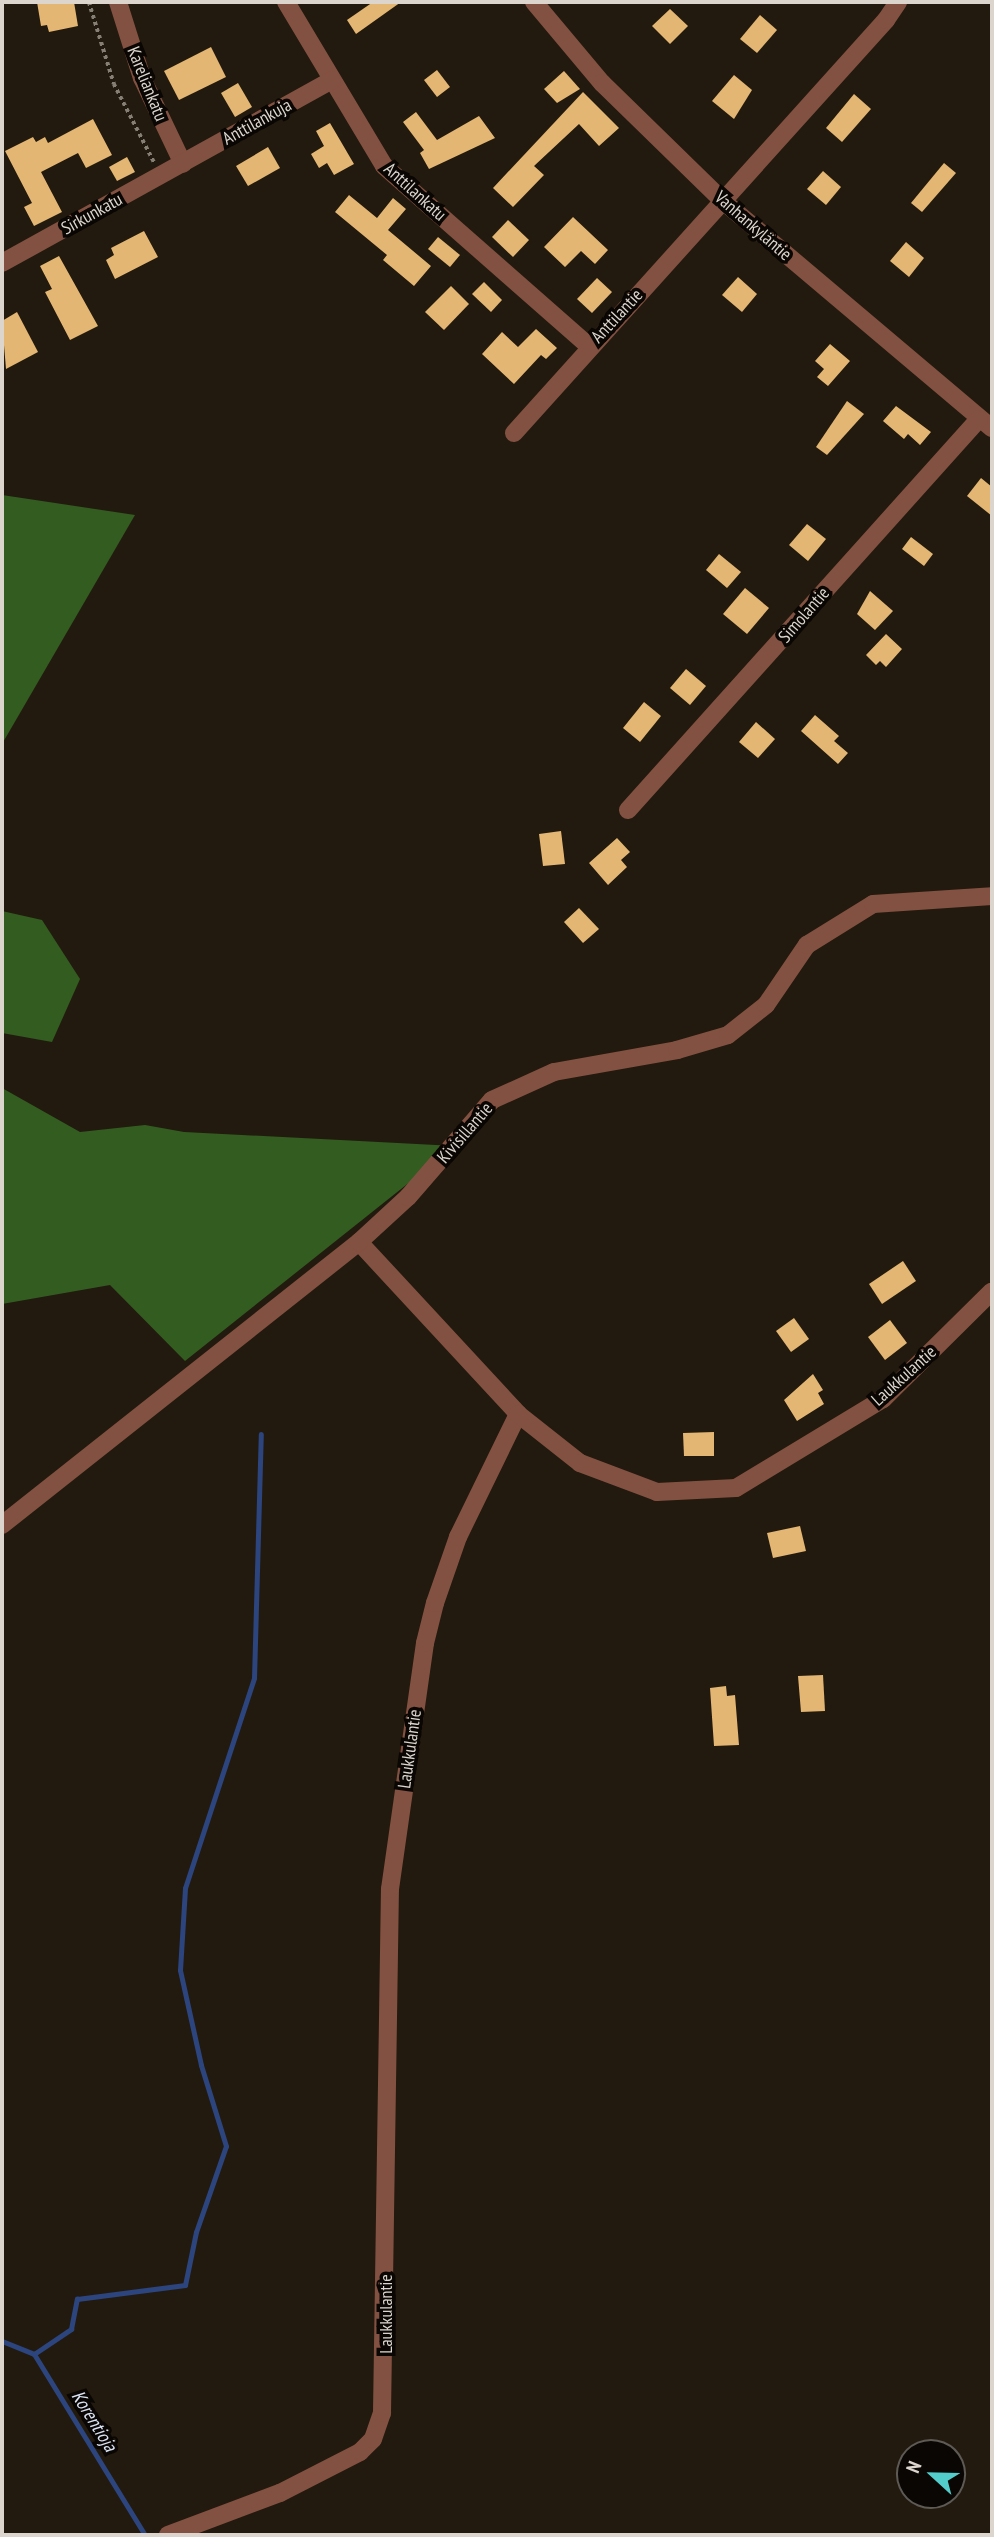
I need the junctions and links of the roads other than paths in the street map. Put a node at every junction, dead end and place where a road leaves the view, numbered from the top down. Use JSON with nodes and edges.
{"nodes":[{"id":1,"x":118,"y":2,"type":"edge"},
{"id":2,"x":286,"y":2,"type":"edge"},
{"id":3,"x":534,"y":2,"type":"edge"},
{"id":4,"x":898,"y":2,"type":"edge"},
{"id":5,"x":332,"y":80,"type":"junction"},
{"id":6,"x":183,"y":164,"type":"junction"},
{"id":7,"x":723,"y":201,"type":"junction"},
{"id":8,"x":2,"y":263,"type":"edge"},
{"id":9,"x":589,"y":346,"type":"junction"},
{"id":10,"x":986,"y":423,"type":"edge"},
{"id":11,"x":514,"y":433,"type":"dead end"},
{"id":12,"x":628,"y":810,"type":"dead end"},
{"id":13,"x":992,"y":896,"type":"edge"},
{"id":14,"x":359,"y":1242,"type":"junction"},
{"id":15,"x":992,"y":1291,"type":"edge"},
{"id":16,"x":518,"y":1414,"type":"junction"},
{"id":17,"x":2,"y":1525,"type":"edge"},
{"id":18,"x":169,"y":2535,"type":"edge"}],
"edges":[{"from":1,"to":6,"type":"street","name":"Kareliankatu"},
{"from":2,"to":5,"type":"street","name":"Anttilankatu"},
{"from":3,"to":7,"type":"street","name":"Vanhankyläntie"},
{"from":4,"to":7,"type":"street","name":"Anttilantie"},
{"from":5,"to":6,"type":"street","name":"Anttilankuja"},
{"from":5,"to":9,"type":"street","name":"Anttilankatu"},
{"from":6,"to":8,"type":"street","name":"Sirkunkatu"},
{"from":7,"to":9,"type":"street","name":"Anttilantie"},
{"from":7,"to":10,"type":"street","name":"Vanhankyläntie"},
{"from":9,"to":11,"type":"street","name":"Anttilantie"},
{"from":10,"to":12,"type":"street","name":"Simolantie"},
{"from":13,"to":14,"type":"street","name":"Kivisillantie"},
{"from":14,"to":16,"type":"street"},
{"from":14,"to":17,"type":"street","name":"Kivisillantie"},
{"from":15,"to":16,"type":"street","name":"Laukkulantie"},
{"from":16,"to":18,"type":"street","name":"Laukkulantie"}]}
